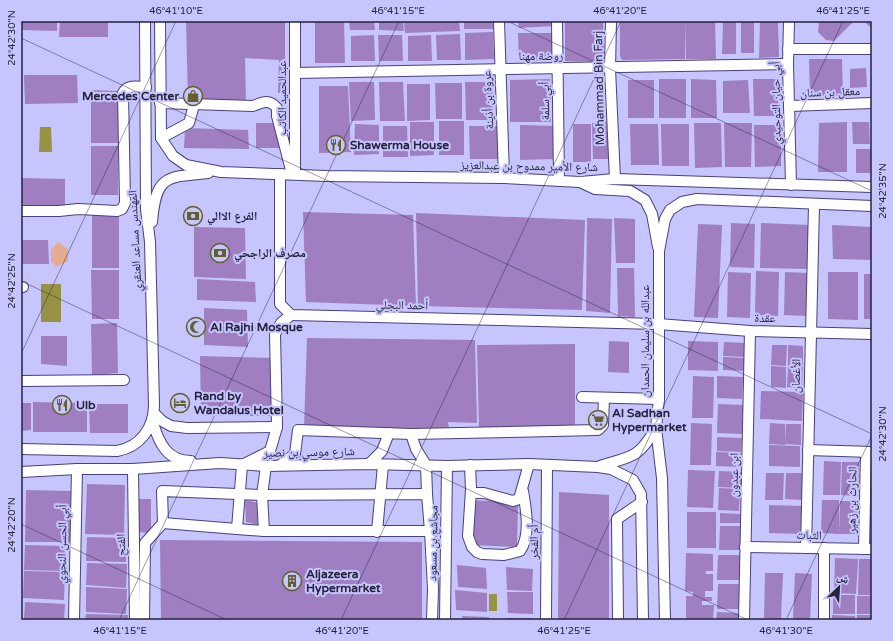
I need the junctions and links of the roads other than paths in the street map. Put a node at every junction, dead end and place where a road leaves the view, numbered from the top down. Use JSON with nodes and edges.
{"nodes":[{"id":1,"x":145,"y":21,"type":"edge"},
{"id":2,"x":160,"y":21,"type":"edge"},
{"id":3,"x":295,"y":21,"type":"edge"},
{"id":4,"x":499,"y":21,"type":"edge"},
{"id":5,"x":558,"y":21,"type":"edge"},
{"id":6,"x":611,"y":21,"type":"edge"},
{"id":7,"x":789,"y":21,"type":"edge"},
{"id":8,"x":788,"y":49,"type":"junction"},
{"id":9,"x":872,"y":49,"type":"edge"},
{"id":10,"x":788,"y":64,"type":"junction"},
{"id":11,"x":610,"y":68,"type":"junction"},
{"id":12,"x":500,"y":69,"type":"junction"},
{"id":13,"x":558,"y":69,"type":"junction"},
{"id":14,"x":295,"y":73,"type":"junction"},
{"id":15,"x":146,"y":87,"type":"junction"},
{"id":16,"x":160,"y":103,"type":"junction"},
{"id":17,"x":872,"y":103,"type":"edge"},
{"id":18,"x":194,"y":105,"type":"junction"},
{"id":19,"x":789,"y":106,"type":"junction"},
{"id":20,"x":161,"y":138,"type":"junction"},
{"id":21,"x":221,"y":172,"type":"junction"},
{"id":22,"x":280,"y":174,"type":"junction"},
{"id":23,"x":293,"y":175,"type":"junction"},
{"id":24,"x":504,"y":178,"type":"junction"},
{"id":25,"x":614,"y":179,"type":"junction"},
{"id":26,"x":559,"y":181,"type":"junction"},
{"id":27,"x":580,"y":182,"type":"junction"},
{"id":28,"x":790,"y":185,"type":"junction"},
{"id":29,"x":872,"y":187,"type":"edge"},
{"id":30,"x":814,"y":205,"type":"junction"},
{"id":31,"x":872,"y":206,"type":"edge"},
{"id":32,"x":21,"y":211,"type":"edge"},
{"id":33,"x":150,"y":242,"type":"junction"},
{"id":34,"x":658,"y":251,"type":"junction"},
{"id":35,"x":291,"y":315,"type":"junction"},
{"id":36,"x":658,"y":324,"type":"junction"},
{"id":37,"x":750,"y":331,"type":"junction"},
{"id":38,"x":810,"y":332,"type":"junction"},
{"id":39,"x":872,"y":334,"type":"edge"},
{"id":40,"x":21,"y":380,"type":"edge"},
{"id":41,"x":124,"y":380,"type":"dead end"},
{"id":42,"x":582,"y":397,"type":"dead end"},
{"id":43,"x":604,"y":398,"type":"junction"},
{"id":44,"x":659,"y":399,"type":"junction"},
{"id":45,"x":153,"y":418,"type":"junction"},
{"id":46,"x":277,"y":427,"type":"junction"},
{"id":47,"x":656,"y":428,"type":"junction"},
{"id":48,"x":389,"y":433,"type":"junction"},
{"id":49,"x":411,"y":434,"type":"junction"},
{"id":50,"x":21,"y":449,"type":"edge"},
{"id":51,"x":808,"y":450,"type":"junction"},
{"id":52,"x":869,"y":452,"type":"edge"},
{"id":53,"x":220,"y":463,"type":"junction"},
{"id":54,"x":242,"y":464,"type":"junction"},
{"id":55,"x":369,"y":464,"type":"junction"},
{"id":56,"x":529,"y":464,"type":"junction"},
{"id":57,"x":280,"y":465,"type":"junction"},
{"id":58,"x":383,"y":465,"type":"junction"},
{"id":59,"x":426,"y":465,"type":"junction"},
{"id":60,"x":470,"y":465,"type":"junction"},
{"id":61,"x":547,"y":465,"type":"junction"},
{"id":62,"x":266,"y":466,"type":"junction"},
{"id":63,"x":447,"y":466,"type":"junction"},
{"id":64,"x":598,"y":467,"type":"junction"},
{"id":65,"x":77,"y":469,"type":"junction"},
{"id":66,"x":133,"y":469,"type":"junction"},
{"id":67,"x":21,"y":472,"type":"edge"},
{"id":68,"x":21,"y":483,"type":"edge"},
{"id":69,"x":523,"y":491,"type":"junction"},
{"id":70,"x":471,"y":493,"type":"junction"},
{"id":71,"x":427,"y":494,"type":"junction"},
{"id":72,"x":239,"y":495,"type":"junction"},
{"id":73,"x":262,"y":495,"type":"junction"},
{"id":74,"x":381,"y":495,"type":"junction"},
{"id":75,"x":642,"y":502,"type":"junction"},
{"id":76,"x":163,"y":523,"type":"junction"},
{"id":77,"x":237,"y":529,"type":"junction"},
{"id":78,"x":264,"y":530,"type":"junction"},
{"id":79,"x":430,"y":531,"type":"junction"},
{"id":80,"x":377,"y":532,"type":"junction"},
{"id":81,"x":745,"y":547,"type":"junction"},
{"id":82,"x":806,"y":548,"type":"junction"},
{"id":83,"x":824,"y":548,"type":"junction"},
{"id":84,"x":868,"y":549,"type":"edge"},
{"id":85,"x":74,"y":620,"type":"edge"},
{"id":86,"x":135,"y":620,"type":"edge"},
{"id":87,"x":144,"y":620,"type":"edge"},
{"id":88,"x":432,"y":620,"type":"edge"},
{"id":89,"x":445,"y":620,"type":"edge"},
{"id":90,"x":546,"y":620,"type":"edge"},
{"id":91,"x":618,"y":620,"type":"edge"},
{"id":92,"x":643,"y":620,"type":"edge"},
{"id":93,"x":665,"y":620,"type":"edge"},
{"id":94,"x":744,"y":620,"type":"edge"},
{"id":95,"x":824,"y":620,"type":"edge"}],
"edges":[{"from":1,"to":15,"type":"street","name":"المهندس مساعد العنقري"},
{"from":2,"to":16,"type":"street"},
{"from":3,"to":14,"type":"street","name":"عبدالحميد الكاتب"},
{"from":4,"to":12,"type":"street","name":"عروة بن أذينة"},
{"from":5,"to":13,"type":"street","name":"أبي سلمة"},
{"from":6,"to":11,"type":"street","name":"Mohammad Bin Farj"},
{"from":7,"to":8,"type":"street","name":"أبي حيان التوحيدي"},
{"from":8,"to":9,"type":"street"},
{"from":8,"to":10,"type":"street","name":"أبي حيان التوحيدي"},
{"from":10,"to":11,"type":"street","name":"روضة مهنا"},
{"from":10,"to":19,"type":"street","name":"أبي حيان التوحيدي"},
{"from":11,"to":13,"type":"street","name":"روضة مهنا"},
{"from":11,"to":25,"type":"street","name":"Mohammad Bin Farj"},
{"from":12,"to":13,"type":"street","name":"روضة مهنا"},
{"from":12,"to":14,"type":"street","name":"روضة مهنا"},
{"from":12,"to":24,"type":"street","name":"عروة بن أذينة"},
{"from":13,"to":26,"type":"street","name":"أبي سلمة"},
{"from":14,"to":23,"type":"street","name":"عبدالحميد الكاتب"},
{"from":15,"to":32,"type":"street"},
{"from":15,"to":33,"type":"street","name":"المهندس مساعد العنقري"},
{"from":16,"to":18,"type":"street"},
{"from":16,"to":20,"type":"street"},
{"from":17,"to":19,"type":"street","name":"معقل بن سنان"},
{"from":18,"to":20,"type":"street"},
{"from":18,"to":23,"type":"street"},
{"from":19,"to":28,"type":"street","name":"أبي حيان التوحيدي"},
{"from":20,"to":21,"type":"street","name":"شارع الأمير ممدوح بن عبدالعزيز"},
{"from":21,"to":22,"type":"street","name":"شارع الأمير ممدوح بن عبدالعزيز"},
{"from":21,"to":33,"type":"street"},
{"from":22,"to":23,"type":"street","name":"شارع الأمير ممدوح بن عبدالعزيز"},
{"from":22,"to":35,"type":"street"},
{"from":23,"to":24,"type":"street","name":"شارع الأمير ممدوح بن عبدالعزيز"},
{"from":24,"to":26,"type":"street","name":"شارع الأمير ممدوح بن عبدالعزيز"},
{"from":25,"to":27,"type":"street","name":"شارع الأمير ممدوح بن عبدالعزيز"},
{"from":25,"to":28,"type":"street","name":"شارع الأمير ممدوح بن عبدالعزيز"},
{"from":26,"to":27,"type":"street","name":"شارع الأمير ممدوح بن عبدالعزيز"},
{"from":27,"to":34,"type":"street"},
{"from":28,"to":29,"type":"street","name":"شارع الأمير ممدوح بن عبدالعزيز"},
{"from":30,"to":31,"type":"street"},
{"from":30,"to":34,"type":"street"},
{"from":30,"to":38,"type":"street","name":"الأغصان"},
{"from":33,"to":45,"type":"street","name":"المهندس مساعد العنقري"},
{"from":34,"to":36,"type":"street","name":"عبدالله بن سليمان الحمدان"},
{"from":35,"to":36,"type":"street","name":"أحمد البجلي"},
{"from":35,"to":46,"type":"street"},
{"from":36,"to":37,"type":"street","name":"عقدة"},
{"from":36,"to":44,"type":"street","name":"عبدالله بن سليمان الحمدان"},
{"from":37,"to":38,"type":"street","name":"عقدة"},
{"from":37,"to":81,"type":"street","name":"ابن عبدون"},
{"from":38,"to":39,"type":"street","name":"عقدة"},
{"from":38,"to":51,"type":"street","name":"الأغصان"},
{"from":40,"to":41,"type":"street"},
{"from":42,"to":43,"type":"street"},
{"from":43,"to":44,"type":"street"},
{"from":43,"to":49,"type":"street"},
{"from":44,"to":47,"type":"street","name":"عبدالله بن سليمان الحمدان"},
{"from":45,"to":46,"type":"street"},
{"from":45,"to":50,"type":"street"},
{"from":45,"to":53,"type":"street","name":"المهندس مساعد العنقري"},
{"from":46,"to":54,"type":"street"},
{"from":47,"to":64,"type":"street"},
{"from":47,"to":93,"type":"street","name":"عبدالله بن سليمان الحمدان"},
{"from":48,"to":49,"type":"street"},
{"from":48,"to":55,"type":"street"},
{"from":48,"to":57,"type":"street"},
{"from":49,"to":59,"type":"street"},
{"from":51,"to":52,"type":"street"},
{"from":51,"to":82,"type":"street","name":"الأغصان"},
{"from":52,"to":84,"type":"street","name":"الحارث بن زهير"},
{"from":53,"to":54,"type":"street","name":"شارع موسي بن نصير"},
{"from":53,"to":66,"type":"street","name":"شارع موسي بن نصير"},
{"from":54,"to":62,"type":"street","name":"شارع موسي بن نصير"},
{"from":54,"to":72,"type":"street"},
{"from":55,"to":57,"type":"street","name":"شارع موسي بن نصير"},
{"from":55,"to":58,"type":"street","name":"شارع موسي بن نصير"},
{"from":56,"to":60,"type":"street","name":"شارع موسي بن نصير"},
{"from":56,"to":61,"type":"street","name":"شارع موسي بن نصير"},
{"from":56,"to":69,"type":"street"},
{"from":57,"to":62,"type":"street","name":"شارع موسي بن نصير"},
{"from":58,"to":59,"type":"street","name":"شارع موسي بن نصير"},
{"from":58,"to":74,"type":"street"},
{"from":59,"to":63,"type":"street","name":"شارع موسي بن نصير"},
{"from":59,"to":71,"type":"street"},
{"from":60,"to":63,"type":"street","name":"شارع موسي بن نصير"},
{"from":60,"to":70,"type":"street"},
{"from":61,"to":64,"type":"street","name":"شارع موسي بن نصير"},
{"from":61,"to":90,"type":"street","name":"أم الفخر"},
{"from":62,"to":73,"type":"street"},
{"from":63,"to":89,"type":"street","name":"مجاشع بن مسعود"},
{"from":64,"to":75,"type":"street"},
{"from":65,"to":66,"type":"street","name":"شارع موسي بن نصير"},
{"from":65,"to":67,"type":"street","name":"شارع موسي بن نصير"},
{"from":65,"to":85,"type":"street","name":"أبي الحسن النحوي"},
{"from":66,"to":86,"type":"street","name":"الفتح"},
{"from":67,"to":68,"type":"street"},
{"from":69,"to":70,"type":"street"},
{"from":69,"to":70,"type":"street"},
{"from":71,"to":74,"type":"street"},
{"from":71,"to":79,"type":"street"},
{"from":72,"to":73,"type":"street"},
{"from":72,"to":76,"type":"street"},
{"from":72,"to":77,"type":"street"},
{"from":73,"to":74,"type":"street"},
{"from":73,"to":78,"type":"street"},
{"from":74,"to":80,"type":"street"},
{"from":75,"to":91,"type":"street"},
{"from":75,"to":92,"type":"street"},
{"from":76,"to":77,"type":"street"},
{"from":76,"to":87,"type":"street"},
{"from":77,"to":78,"type":"street"},
{"from":78,"to":80,"type":"street"},
{"from":79,"to":80,"type":"street"},
{"from":79,"to":88,"type":"street"},
{"from":81,"to":82,"type":"street","name":"الثبات"},
{"from":81,"to":94,"type":"street","name":"ابن عبدون"},
{"from":82,"to":83,"type":"street","name":"الثبات"},
{"from":83,"to":84,"type":"street","name":"الثبات"},
{"from":83,"to":95,"type":"street"}]}
